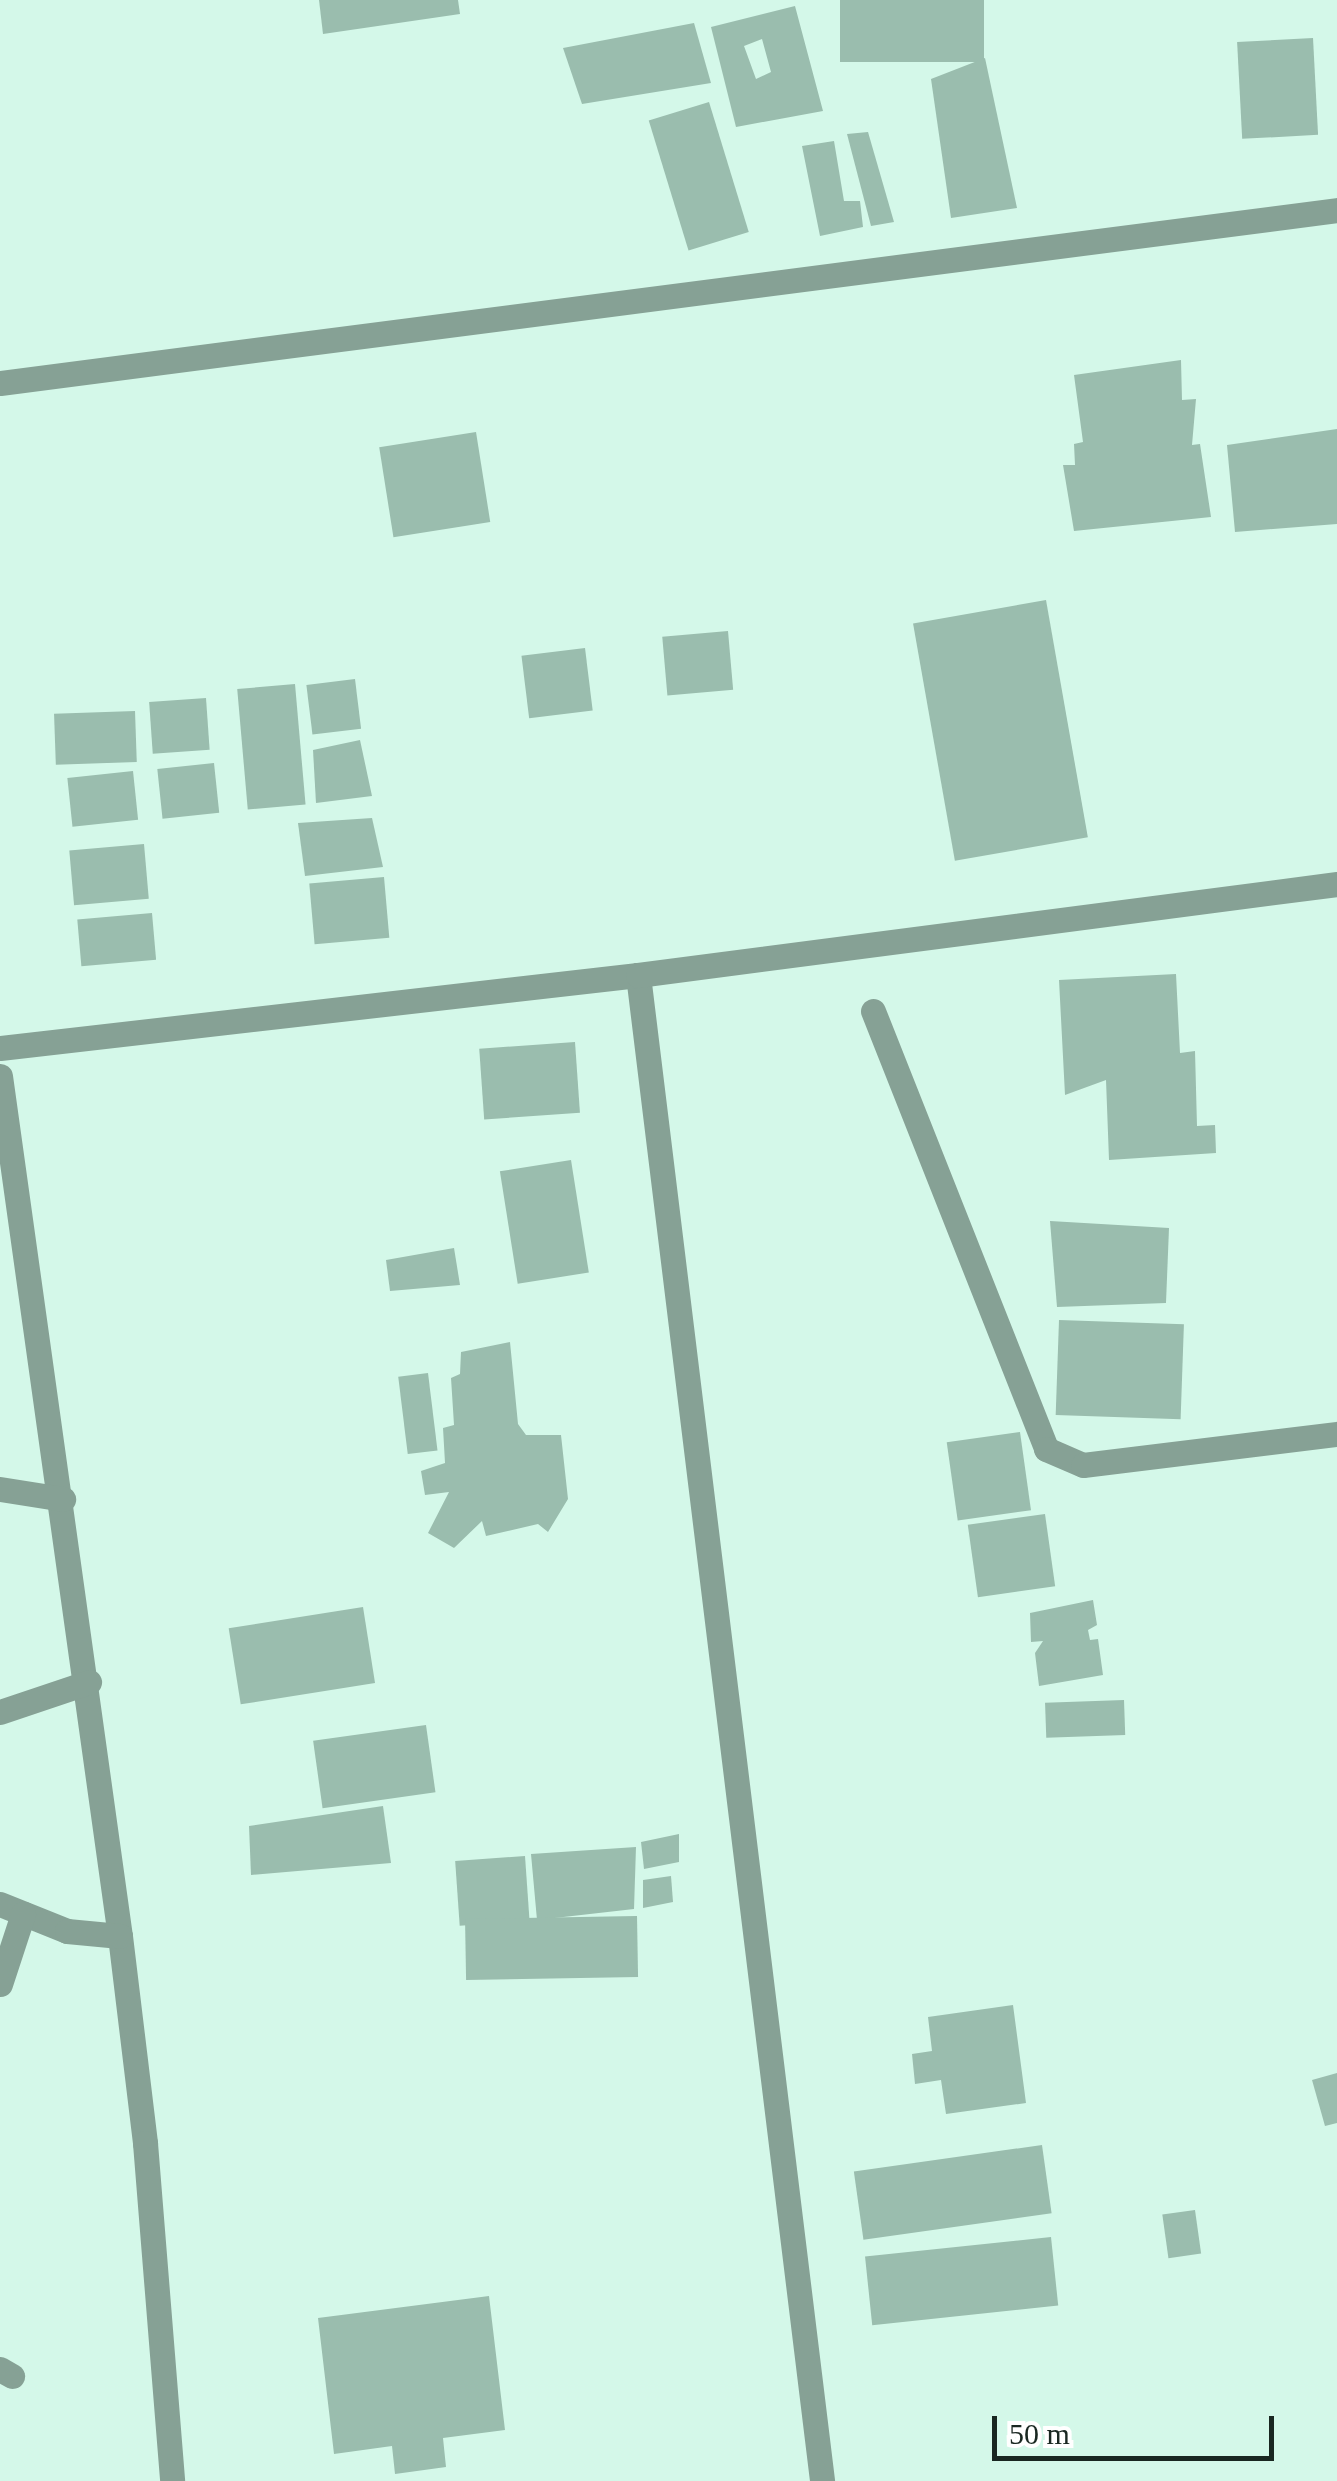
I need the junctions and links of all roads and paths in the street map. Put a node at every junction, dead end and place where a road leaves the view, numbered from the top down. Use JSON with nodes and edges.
{"nodes":[{"id":1,"x":1337,"y":210,"type":"edge"},
{"id":2,"x":0,"y":383,"type":"edge"},
{"id":3,"x":1337,"y":884,"type":"edge"},
{"id":4,"x":638,"y":976,"type":"junction"},
{"id":5,"x":873,"y":1011,"type":"dead end"},
{"id":6,"x":0,"y":1048,"type":"edge"},
{"id":7,"x":0,"y":1076,"type":"edge"},
{"id":8,"x":3,"y":1114,"type":"edge"},
{"id":9,"x":1337,"y":1434,"type":"edge"},
{"id":10,"x":0,"y":1489,"type":"edge"},
{"id":11,"x":63,"y":1499,"type":"junction"},
{"id":12,"x":89,"y":1682,"type":"junction"},
{"id":13,"x":7,"y":1704,"type":"edge"},
{"id":14,"x":11,"y":1909,"type":"edge"},
{"id":15,"x":120,"y":1936,"type":"junction"},
{"id":16,"x":0,"y":1984,"type":"edge"},
{"id":17,"x":172,"y":2481,"type":"edge"},
{"id":18,"x":822,"y":2481,"type":"edge"}],
"edges":[{"from":1,"to":2,"type":"street"},
{"from":3,"to":4,"type":"street"},
{"from":4,"to":6,"type":"street"},
{"from":4,"to":18,"type":"street"},
{"from":5,"to":9,"type":"street"},
{"from":7,"to":8,"type":"street"},
{"from":8,"to":11,"type":"street"},
{"from":10,"to":11,"type":"street"},
{"from":11,"to":12,"type":"street"},
{"from":12,"to":13,"type":"street"},
{"from":12,"to":15,"type":"street"},
{"from":14,"to":15,"type":"street"},
{"from":14,"to":16,"type":"street"},
{"from":15,"to":17,"type":"street"}]}
